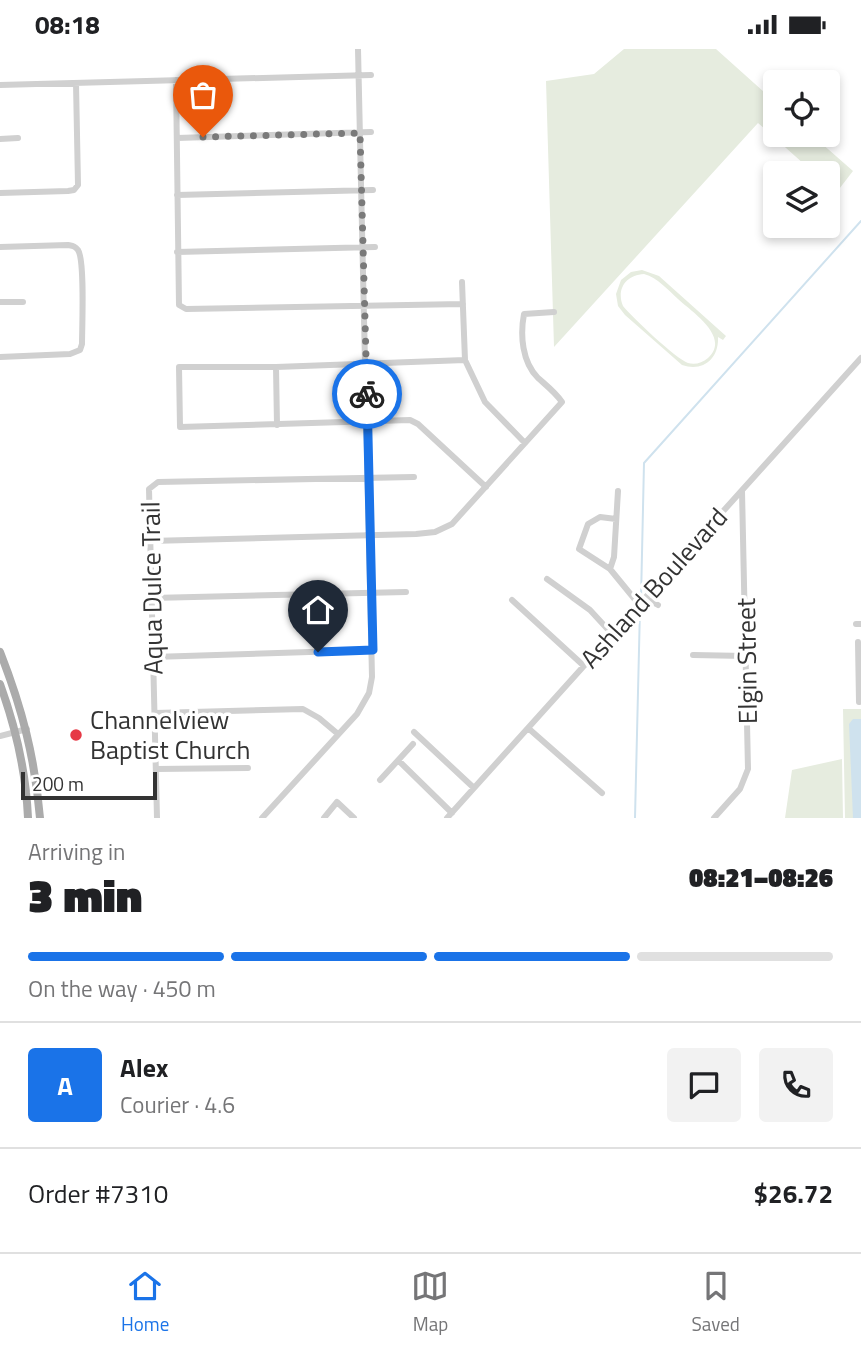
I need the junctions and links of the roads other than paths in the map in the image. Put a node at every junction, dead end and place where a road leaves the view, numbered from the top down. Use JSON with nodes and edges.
{"nodes":[{"id":1,"x":358,"y":49,"type":"edge"},
{"id":2,"x":359,"y":75,"type":"junction"},
{"id":3,"x":370,"y":75,"type":"dead end"},
{"id":4,"x":176,"y":80,"type":"junction"},
{"id":5,"x":76,"y":83,"type":"junction"},
{"id":6,"x":0,"y":85,"type":"edge"},
{"id":7,"x":371,"y":132,"type":"dead end"},
{"id":8,"x":360,"y":133,"type":"junction"},
{"id":9,"x":18,"y":138,"type":"dead end"},
{"id":10,"x":177,"y":138,"type":"junction"},
{"id":11,"x":0,"y":139,"type":"edge"},
{"id":12,"x":362,"y":190,"type":"junction"},
{"id":13,"x":373,"y":190,"type":"dead end"},
{"id":14,"x":0,"y":193,"type":"edge"},
{"id":15,"x":177,"y":195,"type":"junction"},
{"id":16,"x":0,"y":247,"type":"edge"},
{"id":17,"x":375,"y":247,"type":"dead end"},
{"id":18,"x":363,"y":248,"type":"junction"},
{"id":19,"x":177,"y":252,"type":"junction"},
{"id":20,"x":462,"y":282,"type":"dead end"},
{"id":21,"x":0,"y":302,"type":"edge"},
{"id":22,"x":23,"y":302,"type":"dead end"},
{"id":23,"x":463,"y":304,"type":"junction"},
{"id":24,"x":364,"y":305,"type":"junction"},
{"id":25,"x":554,"y":312,"type":"dead end"},
{"id":26,"x":0,"y":357,"type":"edge"},
{"id":27,"x":861,"y":358,"type":"edge"},
{"id":28,"x":465,"y":360,"type":"junction"},
{"id":29,"x":366,"y":364,"type":"junction"},
{"id":30,"x":276,"y":367,"type":"junction"},
{"id":31,"x":367,"y":421,"type":"junction"},
{"id":32,"x":277,"y":425,"type":"junction"},
{"id":33,"x":525,"y":443,"type":"junction"},
{"id":34,"x":414,"y":477,"type":"dead end"},
{"id":35,"x":369,"y":478,"type":"junction"},
{"id":36,"x":486,"y":487,"type":"junction"},
{"id":37,"x":618,"y":491,"type":"dead end"},
{"id":38,"x":742,"y":491,"type":"junction"},
{"id":39,"x":616,"y":519,"type":"junction"},
{"id":40,"x":370,"y":535,"type":"junction"},
{"id":41,"x":150,"y":541,"type":"junction"},
{"id":42,"x":610,"y":569,"type":"junction"},
{"id":43,"x":547,"y":579,"type":"dead end"},
{"id":44,"x":406,"y":592,"type":"dead end"},
{"id":45,"x":371,"y":593,"type":"junction"},
{"id":46,"x":152,"y":598,"type":"junction"},
{"id":47,"x":512,"y":600,"type":"dead end"},
{"id":48,"x":640,"y":604,"type":"junction"},
{"id":49,"x":658,"y":605,"type":"dead end"},
{"id":50,"x":613,"y":635,"type":"junction"},
{"id":51,"x":858,"y":642,"type":"dead end"},
{"id":52,"x":373,"y":650,"type":"junction"},
{"id":53,"x":0,"y":652,"type":"edge"},
{"id":54,"x":693,"y":655,"type":"dead end"},
{"id":55,"x":746,"y":656,"type":"junction"},
{"id":56,"x":153,"y":657,"type":"junction"},
{"id":57,"x":584,"y":666,"type":"junction"},
{"id":58,"x":860,"y":673,"type":"edge"},
{"id":59,"x":0,"y":684,"type":"edge"},
{"id":60,"x":859,"y":702,"type":"edge"},
{"id":61,"x":155,"y":713,"type":"junction"},
{"id":62,"x":528,"y":728,"type":"junction"},
{"id":63,"x":27,"y":729,"type":"junction"},
{"id":64,"x":16,"y":732,"type":"junction"},
{"id":65,"x":414,"y":732,"type":"dead end"},
{"id":66,"x":338,"y":734,"type":"junction"},
{"id":67,"x":0,"y":736,"type":"edge"},
{"id":68,"x":413,"y":744,"type":"dead end"},
{"id":69,"x":399,"y":761,"type":"junction"},
{"id":70,"x":248,"y":768,"type":"dead end"},
{"id":71,"x":156,"y":769,"type":"junction"},
{"id":72,"x":380,"y":780,"type":"dead end"},
{"id":73,"x":474,"y":788,"type":"junction"},
{"id":74,"x":602,"y":793,"type":"dead end"},
{"id":75,"x":450,"y":815,"type":"edge"},
{"id":76,"x":28,"y":818,"type":"edge"},
{"id":77,"x":40,"y":818,"type":"edge"},
{"id":78,"x":157,"y":818,"type":"edge"},
{"id":79,"x":262,"y":818,"type":"edge"},
{"id":80,"x":324,"y":818,"type":"edge"},
{"id":81,"x":354,"y":818,"type":"edge"},
{"id":82,"x":714,"y":818,"type":"edge"}],
"edges":[{"from":1,"to":2,"type":"street"},
{"from":2,"to":3,"type":"street"},
{"from":2,"to":4,"type":"street"},
{"from":2,"to":8,"type":"street"},
{"from":4,"to":5,"type":"street"},
{"from":4,"to":10,"type":"street"},
{"from":5,"to":6,"type":"street"},
{"from":5,"to":14,"type":"street"},
{"from":7,"to":8,"type":"street"},
{"from":8,"to":10,"type":"street"},
{"from":8,"to":12,"type":"street"},
{"from":9,"to":11,"type":"street"},
{"from":10,"to":15,"type":"street"},
{"from":12,"to":13,"type":"street"},
{"from":12,"to":15,"type":"street"},
{"from":12,"to":18,"type":"street"},
{"from":15,"to":19,"type":"street"},
{"from":16,"to":26,"type":"street"},
{"from":17,"to":18,"type":"street"},
{"from":18,"to":19,"type":"street"},
{"from":18,"to":24,"type":"street"},
{"from":19,"to":24,"type":"street"},
{"from":20,"to":23,"type":"street"},
{"from":21,"to":22,"type":"street"},
{"from":23,"to":24,"type":"street"},
{"from":23,"to":28,"type":"street"},
{"from":24,"to":29,"type":"street"},
{"from":25,"to":33,"type":"street"},
{"from":27,"to":38,"type":"street","name":"Ashland Boulevard"},
{"from":28,"to":29,"type":"street"},
{"from":28,"to":33,"type":"street"},
{"from":29,"to":30,"type":"street"},
{"from":29,"to":31,"type":"street"},
{"from":30,"to":32,"type":"street"},
{"from":30,"to":32,"type":"street"},
{"from":31,"to":32,"type":"street"},
{"from":31,"to":35,"type":"street"},
{"from":31,"to":36,"type":"street"},
{"from":33,"to":36,"type":"street"},
{"from":34,"to":35,"type":"street"},
{"from":35,"to":40,"type":"street"},
{"from":35,"to":41,"type":"street","name":"Aqua Dulce Trail"},
{"from":36,"to":40,"type":"street"},
{"from":37,"to":39,"type":"street"},
{"from":38,"to":48,"type":"street","name":"Ashland Boulevard"},
{"from":38,"to":55,"type":"street","name":"Elgin Street"},
{"from":39,"to":42,"type":"street"},
{"from":39,"to":42,"type":"street"},
{"from":40,"to":41,"type":"street"},
{"from":40,"to":45,"type":"street"},
{"from":41,"to":46,"type":"street","name":"Aqua Dulce Trail"},
{"from":42,"to":48,"type":"street"},
{"from":43,"to":50,"type":"street"},
{"from":44,"to":45,"type":"street"},
{"from":45,"to":46,"type":"street"},
{"from":45,"to":52,"type":"street"},
{"from":46,"to":56,"type":"street","name":"Aqua Dulce Trail"},
{"from":47,"to":57,"type":"street"},
{"from":48,"to":49,"type":"street"},
{"from":48,"to":50,"type":"street","name":"Ashland Boulevard"},
{"from":50,"to":57,"type":"street","name":"Ashland Boulevard"},
{"from":51,"to":58,"type":"street"},
{"from":52,"to":56,"type":"street"},
{"from":52,"to":66,"type":"street"},
{"from":53,"to":63,"type":"main road"},
{"from":54,"to":55,"type":"street"},
{"from":55,"to":82,"type":"street","name":"Elgin Street"},
{"from":56,"to":61,"type":"street","name":"Aqua Dulce Trail"},
{"from":57,"to":62,"type":"street","name":"Ashland Boulevard"},
{"from":58,"to":60,"type":"street"},
{"from":59,"to":64,"type":"main road"},
{"from":61,"to":66,"type":"street"},
{"from":61,"to":71,"type":"street","name":"Aqua Dulce Trail"},
{"from":62,"to":73,"type":"street","name":"Ashland Boulevard"},
{"from":62,"to":74,"type":"street"},
{"from":63,"to":64,"type":"street"},
{"from":63,"to":77,"type":"main road"},
{"from":64,"to":67,"type":"street"},
{"from":64,"to":76,"type":"main road"},
{"from":65,"to":73,"type":"street"},
{"from":66,"to":79,"type":"street"},
{"from":68,"to":69,"type":"street"},
{"from":69,"to":72,"type":"street"},
{"from":69,"to":75,"type":"street"},
{"from":70,"to":71,"type":"street"},
{"from":71,"to":78,"type":"street","name":"Aqua Dulce Trail"},
{"from":73,"to":75,"type":"street","name":"Ashland Boulevard"},
{"from":80,"to":81,"type":"street"}]}
